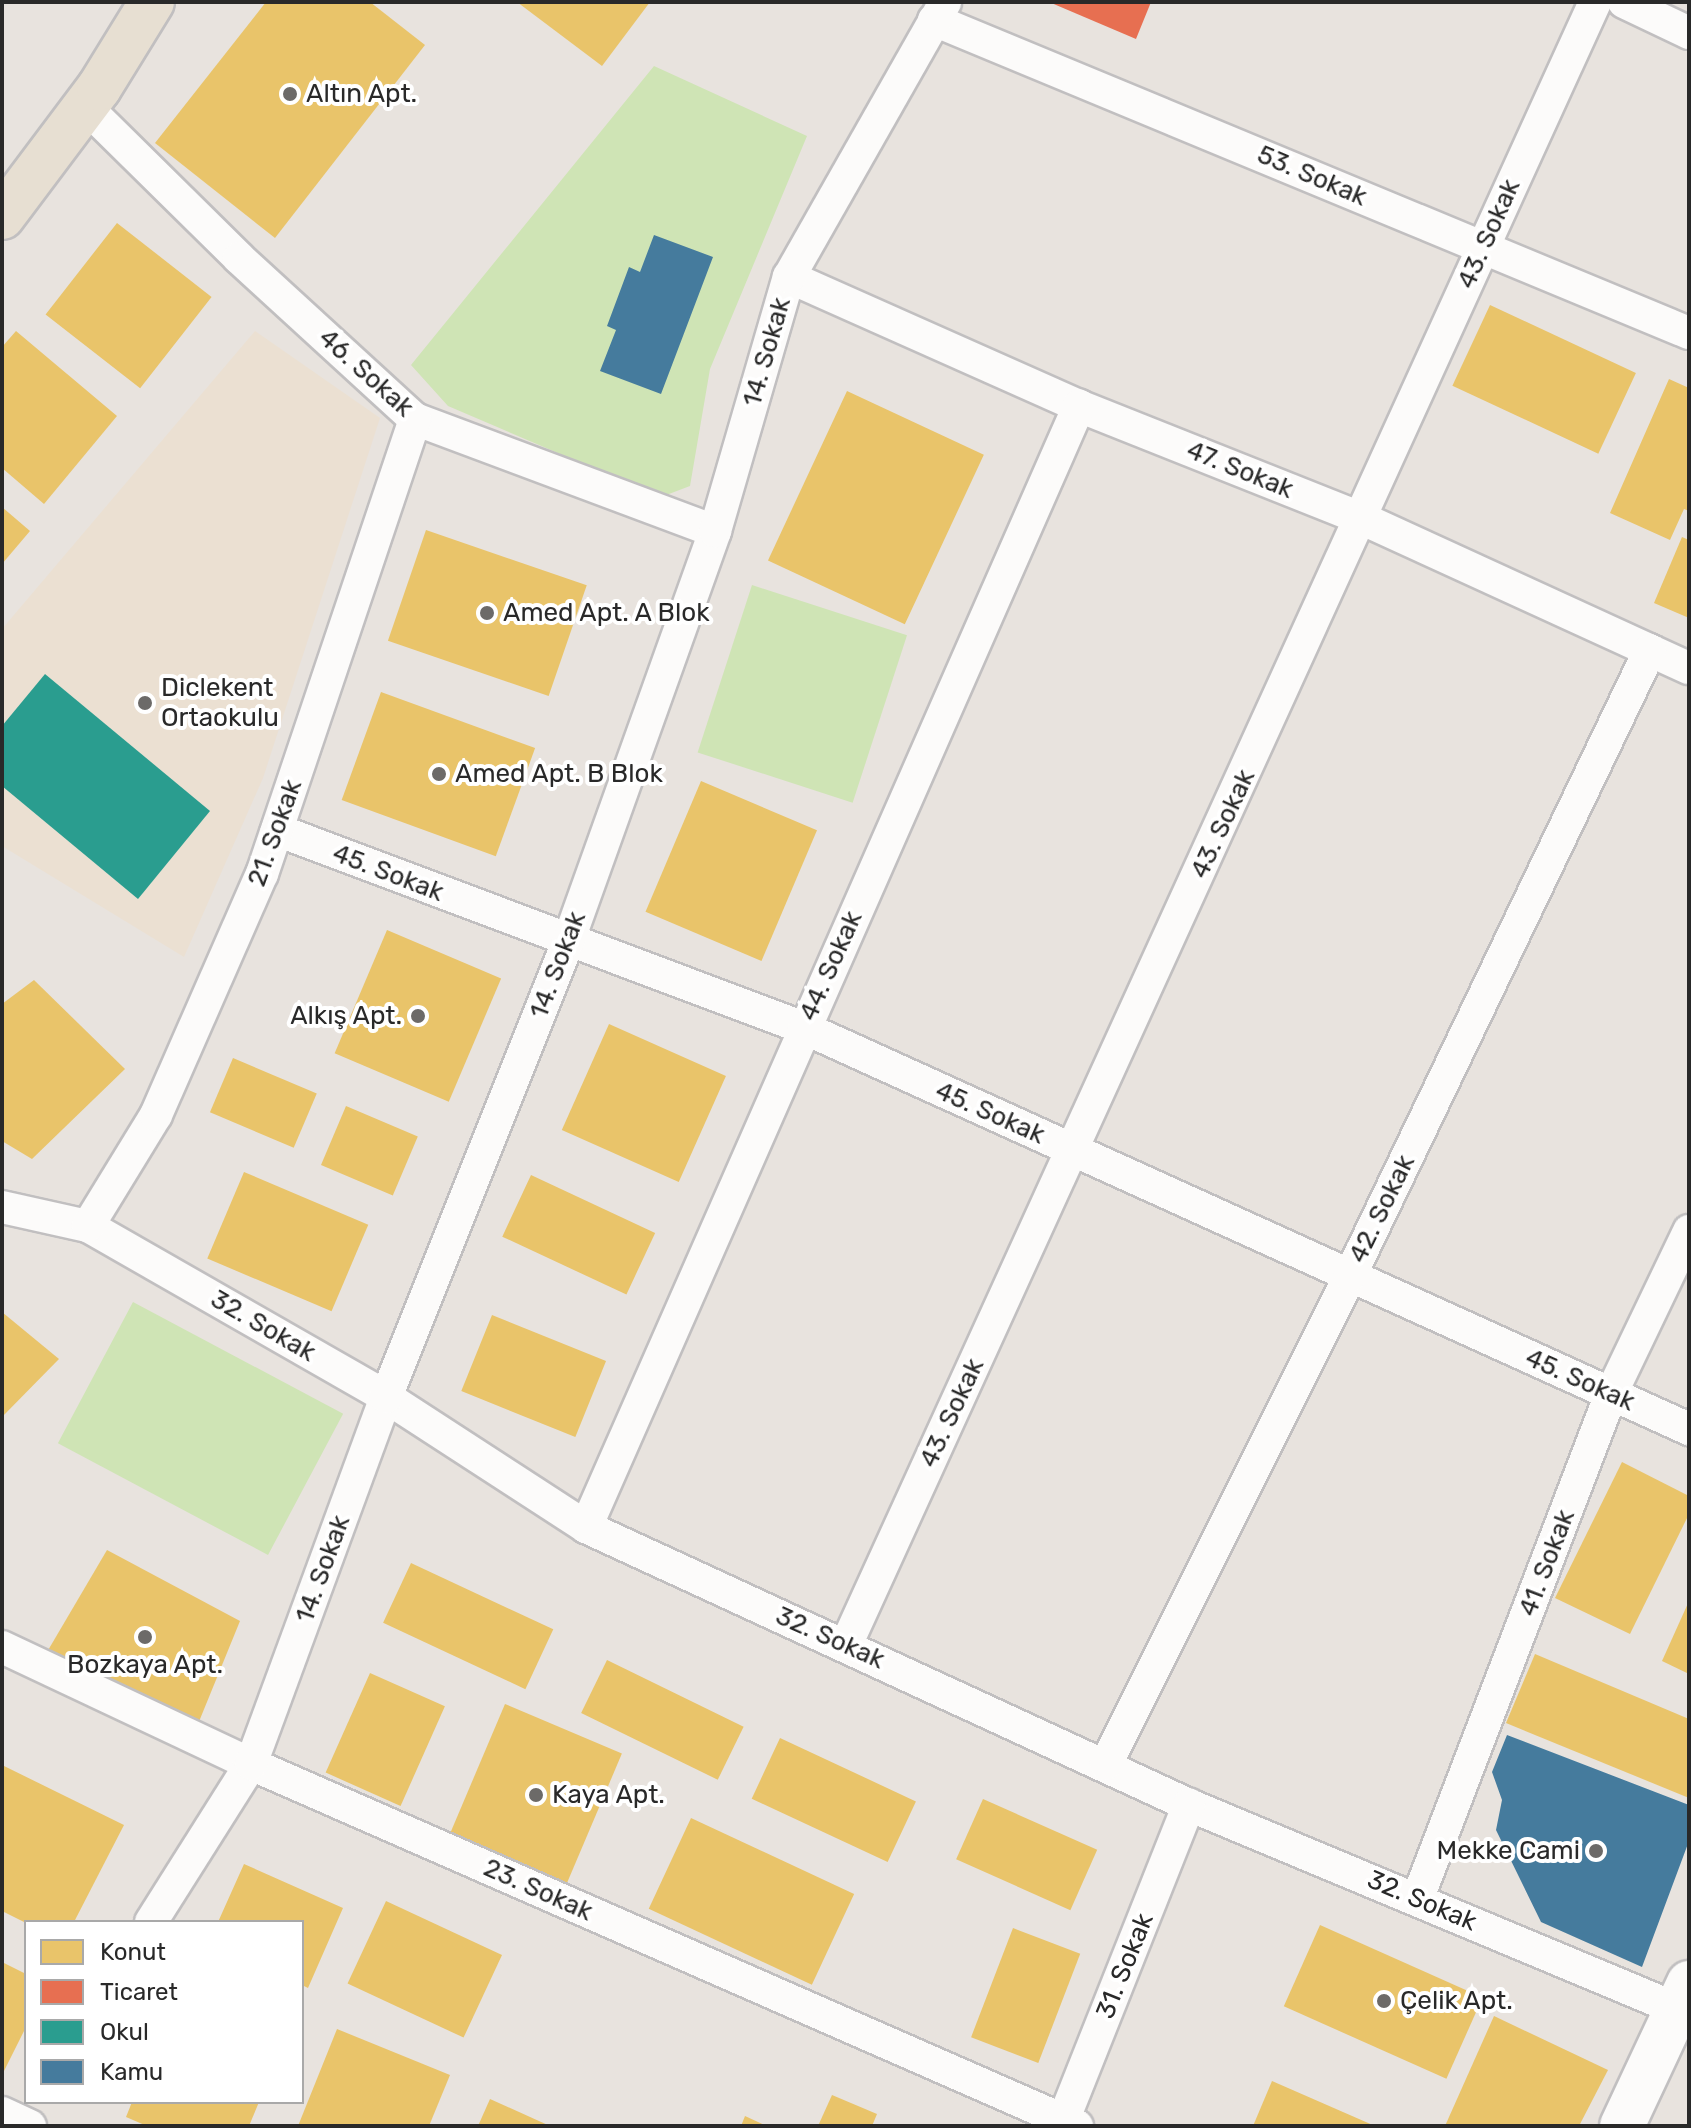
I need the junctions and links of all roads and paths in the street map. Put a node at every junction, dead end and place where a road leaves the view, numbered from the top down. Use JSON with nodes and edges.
{"nodes":[{"id":1,"x":152,"y":2,"type":"edge"},
{"id":2,"x":1595,"y":2,"type":"edge"},
{"id":3,"x":1624,"y":2,"type":"edge"},
{"id":4,"x":940,"y":11,"type":"edge"},
{"id":5,"x":1689,"y":33,"type":"edge"},
{"id":6,"x":85,"y":106,"type":"junction"},
{"id":7,"x":2,"y":217,"type":"edge"},
{"id":8,"x":1482,"y":247,"type":"junction"},
{"id":9,"x":789,"y":277,"type":"junction"},
{"id":10,"x":1689,"y":333,"type":"edge"},
{"id":11,"x":1079,"y":406,"type":"junction"},
{"id":12,"x":415,"y":419,"type":"junction"},
{"id":13,"x":1363,"y":519,"type":"junction"},
{"id":14,"x":715,"y":531,"type":"junction"},
{"id":15,"x":1650,"y":650,"type":"junction"},
{"id":16,"x":1689,"y":668,"type":"edge"},
{"id":17,"x":277,"y":830,"type":"junction"},
{"id":18,"x":568,"y":942,"type":"junction"},
{"id":19,"x":804,"y":1028,"type":"junction"},
{"id":20,"x":1073,"y":1150,"type":"junction"},
{"id":21,"x":2,"y":1207,"type":"edge"},
{"id":22,"x":88,"y":1226,"type":"junction"},
{"id":23,"x":1689,"y":1231,"type":"edge"},
{"id":24,"x":1350,"y":1276,"type":"junction"},
{"id":25,"x":1611,"y":1394,"type":"junction"},
{"id":26,"x":386,"y":1397,"type":"junction"},
{"id":27,"x":1689,"y":1429,"type":"edge"},
{"id":28,"x":586,"y":1527,"type":"junction"},
{"id":29,"x":846,"y":1645,"type":"junction"},
{"id":30,"x":2,"y":1647,"type":"edge"},
{"id":31,"x":251,"y":1764,"type":"junction"},
{"id":32,"x":1106,"y":1764,"type":"junction"},
{"id":33,"x":1189,"y":1805,"type":"junction"},
{"id":34,"x":1417,"y":1900,"type":"junction"},
{"id":35,"x":152,"y":1920,"type":"edge"},
{"id":36,"x":1685,"y":2002,"type":"edge"},
{"id":37,"x":1067,"y":2124,"type":"edge"},
{"id":38,"x":1622,"y":2126,"type":"edge"}],
"edges":[{"from":1,"to":6,"type":"main road"},
{"from":2,"to":8,"type":"street","name":"43. Sokak"},
{"from":3,"to":5,"type":"street"},
{"from":4,"to":8,"type":"street","name":"53. Sokak"},
{"from":4,"to":9,"type":"street","name":"14. Sokak"},
{"from":6,"to":7,"type":"main road"},
{"from":6,"to":12,"type":"street","name":"46. Sokak"},
{"from":8,"to":10,"type":"street","name":"53. Sokak"},
{"from":8,"to":13,"type":"street","name":"43. Sokak"},
{"from":9,"to":11,"type":"street","name":"47. Sokak"},
{"from":9,"to":14,"type":"street","name":"14. Sokak"},
{"from":11,"to":13,"type":"street","name":"47. Sokak"},
{"from":11,"to":19,"type":"street","name":"44. Sokak"},
{"from":12,"to":14,"type":"street","name":"46. Sokak"},
{"from":12,"to":17,"type":"street","name":"21. Sokak"},
{"from":13,"to":15,"type":"street","name":"47. Sokak"},
{"from":13,"to":20,"type":"street","name":"43. Sokak"},
{"from":14,"to":18,"type":"street","name":"14. Sokak"},
{"from":15,"to":16,"type":"street","name":"47. Sokak"},
{"from":15,"to":24,"type":"street","name":"42. Sokak"},
{"from":17,"to":18,"type":"street","name":"45. Sokak"},
{"from":17,"to":22,"type":"street","name":"21. Sokak"},
{"from":18,"to":19,"type":"street","name":"45. Sokak"},
{"from":18,"to":26,"type":"street","name":"14. Sokak"},
{"from":19,"to":20,"type":"street","name":"45. Sokak"},
{"from":19,"to":28,"type":"street","name":"44. Sokak"},
{"from":20,"to":24,"type":"street","name":"45. Sokak"},
{"from":20,"to":29,"type":"street","name":"43. Sokak"},
{"from":21,"to":22,"type":"street","name":"32. Sokak"},
{"from":22,"to":26,"type":"street","name":"32. Sokak"},
{"from":23,"to":25,"type":"street","name":"41. Sokak"},
{"from":24,"to":25,"type":"street","name":"45. Sokak"},
{"from":24,"to":32,"type":"street","name":"42. Sokak"},
{"from":25,"to":27,"type":"street","name":"45. Sokak"},
{"from":25,"to":34,"type":"street","name":"41. Sokak"},
{"from":26,"to":28,"type":"street","name":"32. Sokak"},
{"from":26,"to":31,"type":"street","name":"14. Sokak"},
{"from":28,"to":29,"type":"street","name":"32. Sokak"},
{"from":29,"to":32,"type":"street","name":"32. Sokak"},
{"from":30,"to":31,"type":"street","name":"23. Sokak"},
{"from":31,"to":35,"type":"street","name":"14. Sokak"},
{"from":31,"to":37,"type":"street","name":"23. Sokak"},
{"from":32,"to":33,"type":"street","name":"32. Sokak"},
{"from":33,"to":34,"type":"street","name":"32. Sokak"},
{"from":33,"to":37,"type":"street","name":"31. Sokak"},
{"from":34,"to":36,"type":"street","name":"32. Sokak"},
{"from":36,"to":38,"type":"street"}]}
